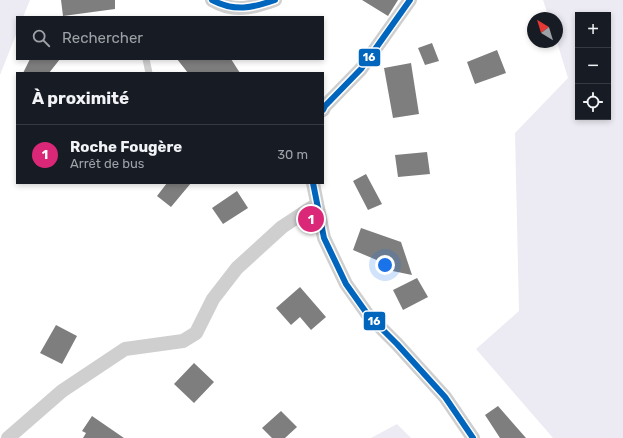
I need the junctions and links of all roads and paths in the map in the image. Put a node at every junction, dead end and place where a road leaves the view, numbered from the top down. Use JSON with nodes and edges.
{"nodes":[{"id":1,"x":212,"y":0,"type":"edge"},
{"id":2,"x":275,"y":0,"type":"edge"},
{"id":3,"x":410,"y":0,"type":"edge"},
{"id":4,"x":146,"y":60,"type":"edge"},
{"id":5,"x":149,"y":72,"type":"edge"},
{"id":6,"x":324,"y":108,"type":"edge"},
{"id":7,"x":313,"y":184,"type":"edge"},
{"id":8,"x":317,"y":204,"type":"junction"},
{"id":9,"x":8,"y":438,"type":"edge"},
{"id":10,"x":473,"y":438,"type":"edge"}],
"edges":[{"from":1,"to":2,"type":"street"},
{"from":3,"to":6,"type":"street"},
{"from":4,"to":5,"type":"lane"},
{"from":7,"to":8,"type":"street"},
{"from":8,"to":9,"type":"street"},
{"from":8,"to":10,"type":"street"}]}
